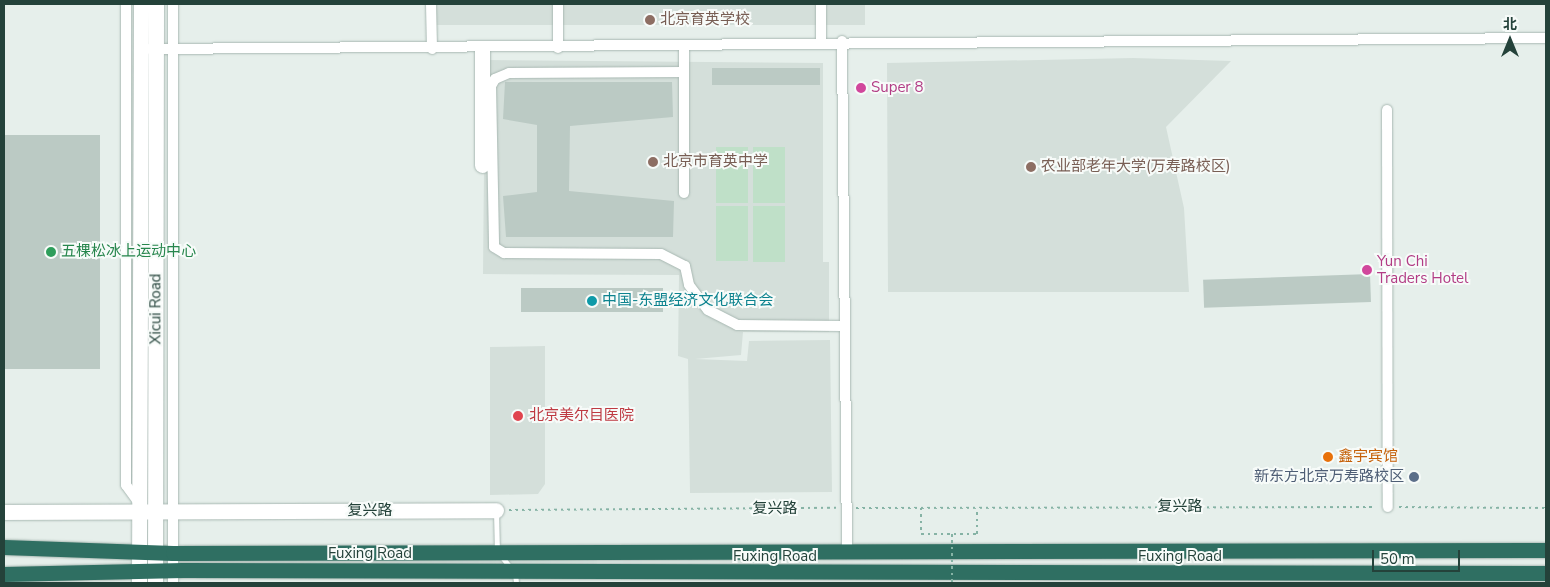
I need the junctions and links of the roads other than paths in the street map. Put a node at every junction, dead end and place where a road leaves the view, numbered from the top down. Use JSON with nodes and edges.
{"nodes":[{"id":1,"x":126,"y":4,"type":"edge"},
{"id":2,"x":141,"y":4,"type":"edge"},
{"id":3,"x":156,"y":4,"type":"edge"},
{"id":4,"x":173,"y":4,"type":"edge"},
{"id":5,"x":431,"y":4,"type":"edge"},
{"id":6,"x":558,"y":4,"type":"edge"},
{"id":7,"x":821,"y":4,"type":"edge"},
{"id":8,"x":1546,"y":38,"type":"edge"},
{"id":9,"x":842,"y":41,"type":"junction"},
{"id":10,"x":821,"y":43,"type":"junction"},
{"id":11,"x":684,"y":47,"type":"junction"},
{"id":12,"x":482,"y":48,"type":"junction"},
{"id":13,"x":558,"y":48,"type":"junction"},
{"id":14,"x":141,"y":49,"type":"junction"},
{"id":15,"x":156,"y":49,"type":"junction"},
{"id":16,"x":173,"y":49,"type":"junction"},
{"id":17,"x":432,"y":49,"type":"junction"},
{"id":18,"x":684,"y":72,"type":"junction"},
{"id":19,"x":1387,"y":110,"type":"dead end"},
{"id":20,"x":482,"y":165,"type":"dead end"},
{"id":21,"x":684,"y":192,"type":"dead end"},
{"id":22,"x":842,"y":326,"type":"junction"},
{"id":23,"x":1388,"y":507,"type":"road end"},
{"id":24,"x":140,"y":508,"type":"junction"},
{"id":25,"x":496,"y":510,"type":"joint"},
{"id":26,"x":4,"y":512,"type":"edge"},
{"id":27,"x":157,"y":512,"type":"junction"},
{"id":28,"x":173,"y":512,"type":"junction"},
{"id":29,"x":4,"y":547,"type":"edge"},
{"id":30,"x":1546,"y":550,"type":"edge"},
{"id":31,"x":497,"y":551,"type":"junction"},
{"id":32,"x":847,"y":551,"type":"junction"},
{"id":33,"x":140,"y":552,"type":"junction"},
{"id":34,"x":156,"y":552,"type":"junction"},
{"id":35,"x":173,"y":553,"type":"junction"},
{"id":36,"x":4,"y":574,"type":"edge"},
{"id":37,"x":1546,"y":574,"type":"edge"},
{"id":38,"x":140,"y":577,"type":"edge"},
{"id":39,"x":155,"y":577,"type":"edge"},
{"id":40,"x":173,"y":577,"type":"edge"},
{"id":41,"x":516,"y":578,"type":"edge"}],
"edges":[{"from":1,"to":24,"type":"street"},
{"from":2,"to":14,"type":"main road","name":"Xicui Road"},
{"from":3,"to":15,"type":"main road","name":"Xicui Road"},
{"from":4,"to":16,"type":"street"},
{"from":5,"to":17,"type":"street"},
{"from":6,"to":13,"type":"street"},
{"from":7,"to":10,"type":"street"},
{"from":8,"to":9,"type":"street"},
{"from":9,"to":10,"type":"street"},
{"from":9,"to":22,"type":"street"},
{"from":10,"to":11,"type":"street"},
{"from":11,"to":13,"type":"street"},
{"from":11,"to":18,"type":"street"},
{"from":12,"to":13,"type":"street"},
{"from":12,"to":17,"type":"street"},
{"from":12,"to":20,"type":"main road"},
{"from":14,"to":15,"type":"street"},
{"from":14,"to":24,"type":"main road","name":"Xicui Road"},
{"from":15,"to":16,"type":"street"},
{"from":15,"to":27,"type":"main road","name":"Xicui Road"},
{"from":16,"to":17,"type":"street"},
{"from":16,"to":28,"type":"street"},
{"from":18,"to":21,"type":"street"},
{"from":18,"to":22,"type":"street"},
{"from":19,"to":23,"type":"street"},
{"from":22,"to":32,"type":"street"},
{"from":24,"to":26,"type":"main road","name":"复兴路"},
{"from":24,"to":27,"type":"main road","name":"复兴路"},
{"from":24,"to":33,"type":"main road","name":"Xicui Road"},
{"from":25,"to":28,"type":"main road","name":"复兴路"},
{"from":25,"to":31,"type":"lane"},
{"from":27,"to":28,"type":"main road","name":"复兴路"},
{"from":27,"to":34,"type":"main road","name":"Xicui Road"},
{"from":28,"to":35,"type":"street"},
{"from":29,"to":33,"type":"highway","name":"Fuxing Road"},
{"from":30,"to":32,"type":"highway","name":"Fuxing Road"},
{"from":31,"to":32,"type":"highway","name":"Fuxing Road"},
{"from":31,"to":35,"type":"highway","name":"Fuxing Road"},
{"from":31,"to":41,"type":"lane"},
{"from":33,"to":34,"type":"highway","name":"Fuxing Road"},
{"from":33,"to":38,"type":"main road","name":"Xicui Road"},
{"from":34,"to":35,"type":"highway","name":"Fuxing Road"},
{"from":34,"to":39,"type":"main road","name":"Xicui Road"},
{"from":35,"to":40,"type":"street"},
{"from":36,"to":38,"type":"highway","name":"Fuxing Road"},
{"from":37,"to":41,"type":"highway","name":"Fuxing Road"},
{"from":38,"to":39,"type":"highway","name":"Fuxing Road"},
{"from":39,"to":40,"type":"highway","name":"Fuxing Road"},
{"from":40,"to":41,"type":"highway","name":"Fuxing Road"}]}
